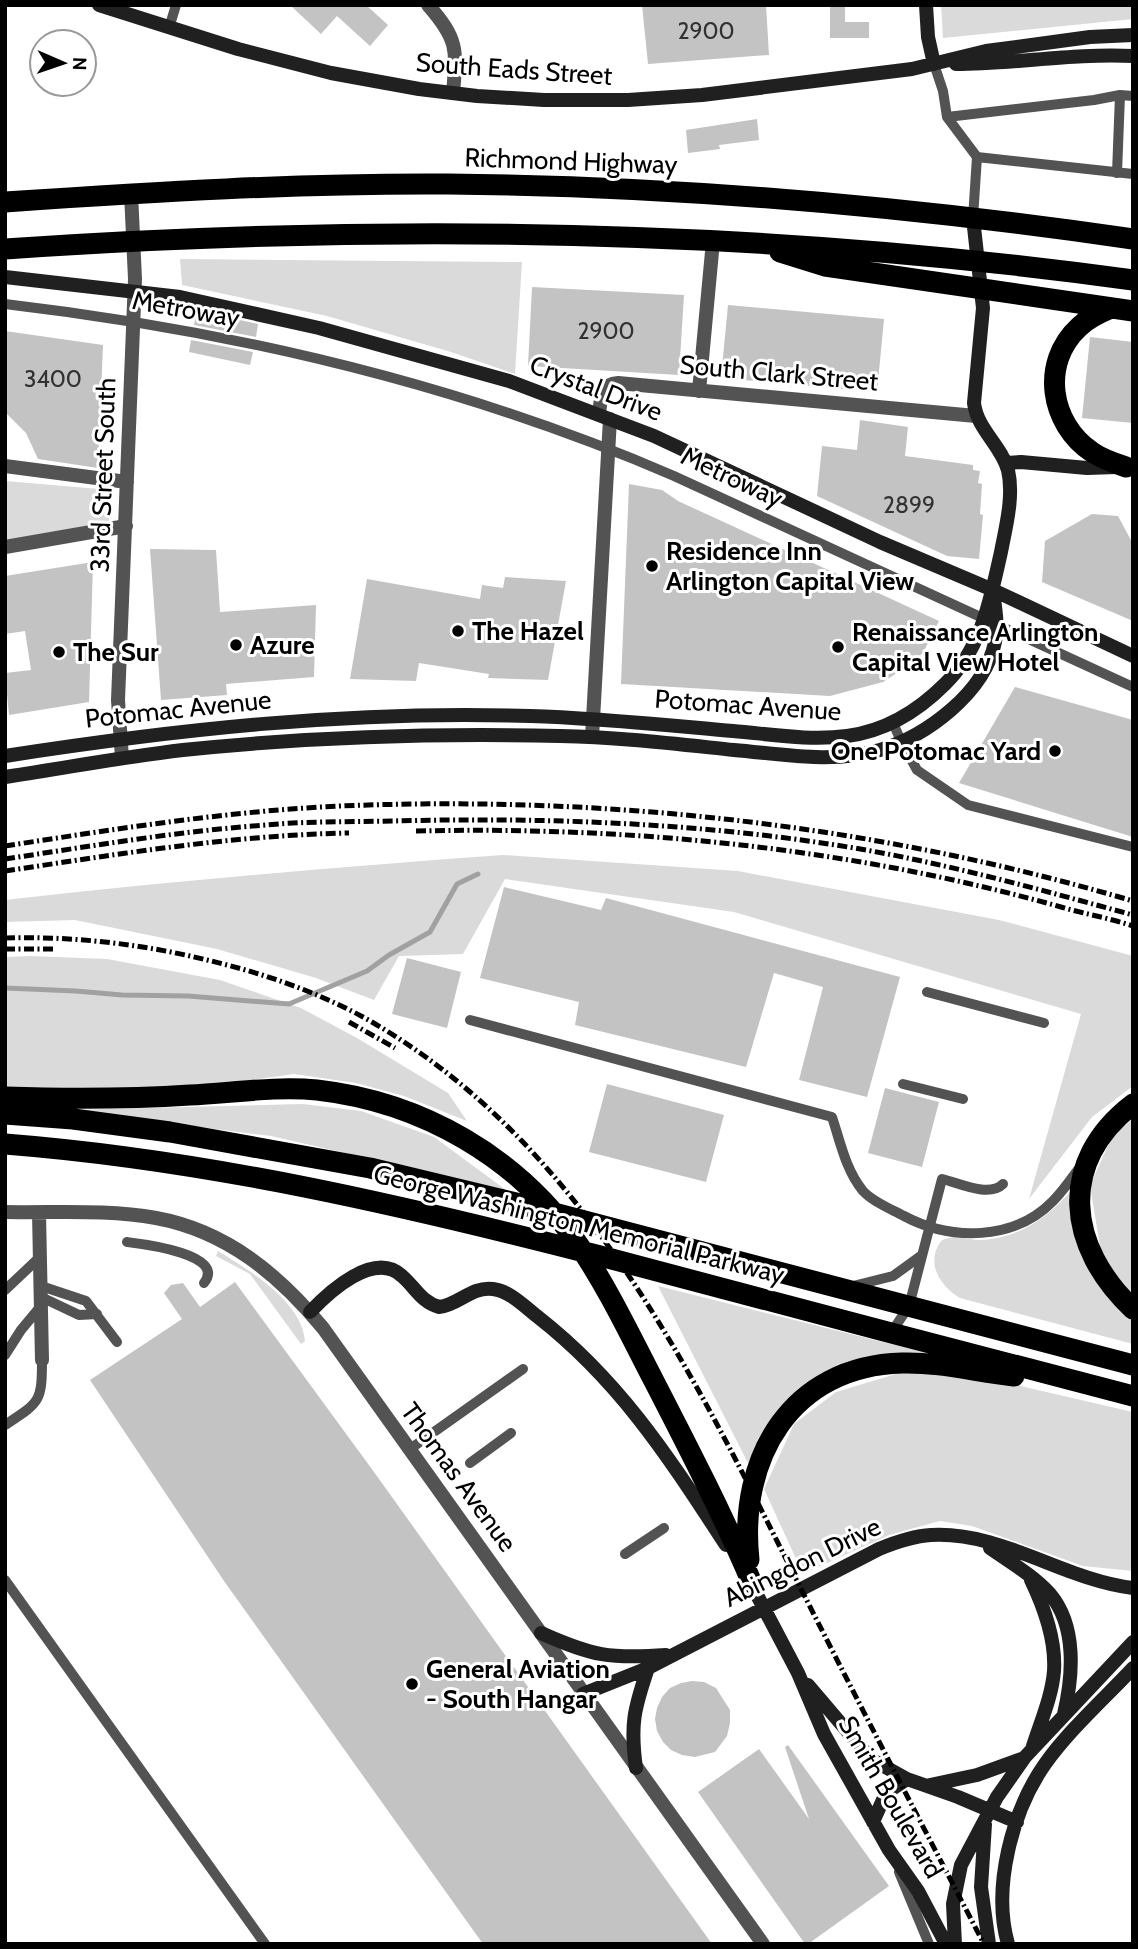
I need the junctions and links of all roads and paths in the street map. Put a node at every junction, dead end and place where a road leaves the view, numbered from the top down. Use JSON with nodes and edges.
{"nodes":[{"id":1,"x":99,"y":5,"type":"edge"},
{"id":2,"x":176,"y":5,"type":"edge"},
{"id":3,"x":428,"y":5,"type":"edge"},
{"id":4,"x":926,"y":5,"type":"edge"},
{"id":5,"x":169,"y":28,"type":"junction"},
{"id":6,"x":1133,"y":34,"type":"edge"},
{"id":7,"x":1133,"y":56,"type":"edge"},
{"id":8,"x":934,"y":64,"type":"junction"},
{"id":9,"x":453,"y":93,"type":"junction"},
{"id":10,"x":1120,"y":94,"type":"junction"},
{"id":11,"x":1133,"y":96,"type":"edge"},
{"id":12,"x":947,"y":117,"type":"junction"},
{"id":13,"x":977,"y":157,"type":"junction"},
{"id":14,"x":1117,"y":173,"type":"junction"},
{"id":15,"x":1133,"y":174,"type":"edge"},
{"id":16,"x":131,"y":193,"type":"junction"},
{"id":17,"x":5,"y":202,"type":"edge"},
{"id":18,"x":973,"y":218,"type":"junction"},
{"id":19,"x":1133,"y":239,"type":"edge"},
{"id":20,"x":134,"y":241,"type":"junction"},
{"id":21,"x":713,"y":241,"type":"junction"},
{"id":22,"x":748,"y":243,"type":"junction"},
{"id":23,"x":5,"y":249,"type":"edge"},
{"id":24,"x":978,"y":261,"type":"junction"},
{"id":25,"x":5,"y":277,"type":"edge"},
{"id":26,"x":1133,"y":280,"type":"edge"},
{"id":27,"x":980,"y":289,"type":"junction"},
{"id":28,"x":134,"y":293,"type":"junction"},
{"id":29,"x":5,"y":304,"type":"edge"},
{"id":30,"x":1111,"y":308,"type":"junction"},
{"id":31,"x":1133,"y":311,"type":"edge"},
{"id":32,"x":133,"y":323,"type":"junction"},
{"id":33,"x":699,"y":391,"type":"junction"},
{"id":34,"x":976,"y":416,"type":"junction"},
{"id":35,"x":605,"y":417,"type":"junction"},
{"id":36,"x":608,"y":447,"type":"junction"},
{"id":37,"x":1006,"y":463,"type":"junction"},
{"id":38,"x":5,"y":466,"type":"edge"},
{"id":39,"x":1129,"y":468,"type":"edge"},
{"id":40,"x":127,"y":482,"type":"junction"},
{"id":41,"x":125,"y":526,"type":"junction"},
{"id":42,"x":5,"y":547,"type":"edge"},
{"id":43,"x":993,"y":590,"type":"junction"},
{"id":44,"x":991,"y":621,"type":"junction"},
{"id":45,"x":1133,"y":656,"type":"edge"},
{"id":46,"x":1133,"y":687,"type":"edge"},
{"id":47,"x":593,"y":718,"type":"junction"},
{"id":48,"x":893,"y":723,"type":"junction"},
{"id":49,"x":592,"y":737,"type":"junction"},
{"id":50,"x":119,"y":738,"type":"junction"},
{"id":51,"x":901,"y":741,"type":"junction"},
{"id":52,"x":5,"y":756,"type":"edge"},
{"id":53,"x":122,"y":758,"type":"junction"},
{"id":54,"x":5,"y":777,"type":"edge"},
{"id":55,"x":1133,"y":847,"type":"edge"},
{"id":56,"x":927,"y":992,"type":"dead end"},
{"id":57,"x":470,"y":1020,"type":"dead end"},
{"id":58,"x":1044,"y":1023,"type":"dead end"},
{"id":59,"x":904,"y":1084,"type":"dead end"},
{"id":60,"x":5,"y":1097,"type":"edge"},
{"id":61,"x":963,"y":1099,"type":"dead end"},
{"id":62,"x":1133,"y":1104,"type":"edge"},
{"id":63,"x":5,"y":1114,"type":"edge"},
{"id":64,"x":5,"y":1144,"type":"edge"},
{"id":65,"x":1089,"y":1155,"type":"junction"},
{"id":66,"x":1003,"y":1184,"type":"dead end"},
{"id":67,"x":5,"y":1213,"type":"edge"},
{"id":68,"x":40,"y":1213,"type":"junction"},
{"id":69,"x":930,"y":1227,"type":"junction"},
{"id":70,"x":127,"y":1241,"type":"dead end"},
{"id":71,"x":922,"y":1255,"type":"junction"},
{"id":72,"x":40,"y":1257,"type":"junction"},
{"id":73,"x":204,"y":1283,"type":"dead end"},
{"id":74,"x":842,"y":1288,"type":"junction"},
{"id":75,"x":5,"y":1290,"type":"edge"},
{"id":76,"x":41,"y":1296,"type":"junction"},
{"id":77,"x":909,"y":1306,"type":"junction"},
{"id":78,"x":1133,"y":1309,"type":"edge"},
{"id":79,"x":310,"y":1312,"type":"junction"},
{"id":80,"x":97,"y":1314,"type":"junction"},
{"id":81,"x":891,"y":1333,"type":"junction"},
{"id":82,"x":117,"y":1342,"type":"dead end"},
{"id":83,"x":5,"y":1355,"type":"edge"},
{"id":84,"x":42,"y":1360,"type":"joint"},
{"id":85,"x":1133,"y":1365,"type":"edge"},
{"id":86,"x":523,"y":1369,"type":"dead end"},
{"id":87,"x":1090,"y":1385,"type":"junction"},
{"id":88,"x":1133,"y":1396,"type":"edge"},
{"id":89,"x":5,"y":1425,"type":"edge"},
{"id":90,"x":511,"y":1433,"type":"dead end"},
{"id":91,"x":410,"y":1450,"type":"junction"},
{"id":92,"x":470,"y":1462,"type":"dead end"},
{"id":93,"x":664,"y":1528,"type":"dead end"},
{"id":94,"x":980,"y":1540,"type":"junction"},
{"id":95,"x":625,"y":1554,"type":"dead end"},
{"id":96,"x":1028,"y":1576,"type":"junction"},
{"id":97,"x":5,"y":1580,"type":"edge"},
{"id":98,"x":752,"y":1583,"type":"junction"},
{"id":99,"x":1133,"y":1588,"type":"edge"},
{"id":100,"x":541,"y":1633,"type":"junction"},
{"id":101,"x":1133,"y":1642,"type":"edge"},
{"id":102,"x":674,"y":1654,"type":"junction"},
{"id":103,"x":648,"y":1668,"type":"junction"},
{"id":104,"x":1133,"y":1668,"type":"edge"},
{"id":105,"x":798,"y":1673,"type":"junction"},
{"id":106,"x":583,"y":1694,"type":"junction"},
{"id":107,"x":1064,"y":1715,"type":"junction"},
{"id":108,"x":1029,"y":1754,"type":"junction"},
{"id":109,"x":636,"y":1768,"type":"junction"},
{"id":110,"x":906,"y":1779,"type":"junction"},
{"id":111,"x":928,"y":1786,"type":"junction"},
{"id":112,"x":988,"y":1815,"type":"junction"},
{"id":113,"x":873,"y":1822,"type":"junction"},
{"id":114,"x":1017,"y":1822,"type":"junction"},
{"id":115,"x":890,"y":1850,"type":"junction"},
{"id":116,"x":265,"y":1944,"type":"edge"},
{"id":117,"x":762,"y":1944,"type":"edge"},
{"id":118,"x":929,"y":1944,"type":"edge"},
{"id":119,"x":946,"y":1944,"type":"edge"},
{"id":120,"x":955,"y":1944,"type":"edge"},
{"id":121,"x":989,"y":1944,"type":"edge"},
{"id":122,"x":1009,"y":1944,"type":"edge"}],
"edges":[{"from":1,"to":5,"type":"street","name":"South Eads Street"},
{"from":2,"to":5,"type":"lane"},
{"from":3,"to":9,"type":"street"},
{"from":4,"to":8,"type":"street"},
{"from":5,"to":9,"type":"street","name":"South Eads Street"},
{"from":6,"to":8,"type":"street","name":"South Eads Street"},
{"from":7,"to":8,"type":"street","name":"South Eads Street"},
{"from":8,"to":9,"type":"street","name":"South Eads Street"},
{"from":8,"to":12,"type":"lane"},
{"from":10,"to":11,"type":"lane"},
{"from":10,"to":12,"type":"lane"},
{"from":10,"to":14,"type":"lane"},
{"from":12,"to":13,"type":"lane"},
{"from":13,"to":14,"type":"lane"},
{"from":13,"to":18,"type":"lane"},
{"from":14,"to":15,"type":"lane"},
{"from":16,"to":17,"type":"highway","name":"Richmond Highway"},
{"from":16,"to":18,"type":"highway","name":"Richmond Highway"},
{"from":16,"to":20,"type":"street","name":"33rd Street South"},
{"from":18,"to":19,"type":"highway","name":"Richmond Highway"},
{"from":18,"to":24,"type":"street"},
{"from":20,"to":21,"type":"highway"},
{"from":20,"to":23,"type":"highway"},
{"from":20,"to":28,"type":"street","name":"33rd Street South"},
{"from":21,"to":22,"type":"highway"},
{"from":21,"to":33,"type":"street"},
{"from":22,"to":24,"type":"highway"},
{"from":22,"to":27,"type":"highway"},
{"from":24,"to":26,"type":"highway"},
{"from":24,"to":27,"type":"street"},
{"from":25,"to":28,"type":"street","name":"Crystal Drive"},
{"from":27,"to":30,"type":"highway"},
{"from":27,"to":34,"type":"street"},
{"from":28,"to":32,"type":"street","name":"33rd Street South"},
{"from":28,"to":35,"type":"street","name":"Crystal Drive"},
{"from":29,"to":32,"type":"lane","name":"Metroway"},
{"from":30,"to":31,"type":"highway"},
{"from":30,"to":39,"type":"highway"},
{"from":32,"to":36,"type":"lane","name":"Metroway"},
{"from":32,"to":40,"type":"street","name":"33rd Street South"},
{"from":33,"to":34,"type":"street","name":"South Clark Street"},
{"from":33,"to":35,"type":"street","name":"South Clark Street"},
{"from":34,"to":37,"type":"street"},
{"from":35,"to":36,"type":"street","name":"South Clark Street"},
{"from":35,"to":43,"type":"street","name":"Crystal Drive"},
{"from":36,"to":44,"type":"lane","name":"Metroway"},
{"from":36,"to":47,"type":"street","name":"South Clark Street"},
{"from":37,"to":39,"type":"street"},
{"from":37,"to":43,"type":"street","name":"Potomac Avenue"},
{"from":38,"to":40,"type":"street"},
{"from":40,"to":41,"type":"street","name":"33rd Street South"},
{"from":41,"to":42,"type":"street"},
{"from":41,"to":50,"type":"street","name":"33rd Street South"},
{"from":43,"to":44,"type":"street","name":"Potomac Avenue"},
{"from":43,"to":45,"type":"street","name":"Crystal Drive"},
{"from":44,"to":46,"type":"lane","name":"Metroway"},
{"from":44,"to":48,"type":"street","name":"Potomac Avenue"},
{"from":44,"to":51,"type":"street","name":"Potomac Avenue"},
{"from":47,"to":48,"type":"street","name":"Potomac Avenue"},
{"from":47,"to":49,"type":"street","name":"South Clark Street"},
{"from":47,"to":50,"type":"street","name":"Potomac Avenue"},
{"from":48,"to":51,"type":"lane"},
{"from":49,"to":51,"type":"street","name":"Potomac Avenue"},
{"from":49,"to":53,"type":"street","name":"Potomac Avenue"},
{"from":50,"to":52,"type":"street","name":"Potomac Avenue"},
{"from":50,"to":53,"type":"street","name":"33rd Street South"},
{"from":51,"to":55,"type":"lane"},
{"from":53,"to":54,"type":"street","name":"Potomac Avenue"},
{"from":56,"to":58,"type":"lane"},
{"from":57,"to":69,"type":"lane"},
{"from":59,"to":61,"type":"lane"},
{"from":60,"to":98,"type":"highway"},
{"from":62,"to":65,"type":"highway"},
{"from":63,"to":74,"type":"highway","name":"George Washington Memorial Parkway"},
{"from":64,"to":81,"type":"highway","name":"George Washington Memorial Parkway"},
{"from":65,"to":69,"type":"lane"},
{"from":65,"to":78,"type":"highway"},
{"from":66,"to":69,"type":"lane"},
{"from":67,"to":68,"type":"street","name":"Thomas Avenue"},
{"from":68,"to":72,"type":"street"},
{"from":68,"to":79,"type":"street","name":"Thomas Avenue"},
{"from":69,"to":71,"type":"lane"},
{"from":70,"to":73,"type":"lane"},
{"from":71,"to":74,"type":"lane"},
{"from":71,"to":77,"type":"lane"},
{"from":72,"to":75,"type":"lane"},
{"from":72,"to":76,"type":"street"},
{"from":74,"to":77,"type":"highway","name":"George Washington Memorial Parkway"},
{"from":76,"to":80,"type":"lane"},
{"from":76,"to":80,"type":"lane"},
{"from":76,"to":83,"type":"lane"},
{"from":76,"to":84,"type":"street"},
{"from":77,"to":81,"type":"lane"},
{"from":77,"to":85,"type":"highway","name":"George Washington Memorial Parkway"},
{"from":79,"to":91,"type":"street","name":"Thomas Avenue"},
{"from":79,"to":98,"type":"street","name":"Smith Boulevard"},
{"from":80,"to":82,"type":"lane"},
{"from":81,"to":87,"type":"highway","name":"George Washington Memorial Parkway"},
{"from":84,"to":89,"type":"lane"},
{"from":86,"to":91,"type":"lane"},
{"from":87,"to":88,"type":"highway","name":"George Washington Memorial Parkway"},
{"from":87,"to":98,"type":"highway"},
{"from":90,"to":92,"type":"lane"},
{"from":91,"to":100,"type":"street","name":"Thomas Avenue"},
{"from":93,"to":95,"type":"lane"},
{"from":94,"to":96,"type":"street"},
{"from":94,"to":99,"type":"street","name":"Abingdon Drive"},
{"from":94,"to":102,"type":"street","name":"Abingdon Drive"},
{"from":96,"to":107,"type":"street"},
{"from":96,"to":108,"type":"street"},
{"from":97,"to":116,"type":"lane"},
{"from":98,"to":105,"type":"street","name":"Smith Boulevard"},
{"from":100,"to":102,"type":"street"},
{"from":100,"to":106,"type":"street","name":"Thomas Avenue"},
{"from":101,"to":107,"type":"street"},
{"from":102,"to":103,"type":"street","name":"Abingdon Drive"},
{"from":103,"to":106,"type":"street","name":"Abingdon Drive"},
{"from":103,"to":109,"type":"street"},
{"from":104,"to":114,"type":"street"},
{"from":105,"to":110,"type":"street","name":"Smith Boulevard"},
{"from":105,"to":113,"type":"street","name":"Smith Boulevard"},
{"from":106,"to":109,"type":"street","name":"Thomas Avenue"},
{"from":107,"to":108,"type":"street"},
{"from":108,"to":111,"type":"street"},
{"from":108,"to":112,"type":"street"},
{"from":109,"to":117,"type":"street","name":"Thomas Avenue"},
{"from":110,"to":111,"type":"street","name":"Smith Boulevard"},
{"from":110,"to":113,"type":"street"},
{"from":111,"to":112,"type":"street","name":"Smith Boulevard"},
{"from":112,"to":114,"type":"street","name":"Smith Boulevard"},
{"from":112,"to":120,"type":"street"},
{"from":112,"to":121,"type":"street"},
{"from":113,"to":115,"type":"street","name":"Smith Boulevard"},
{"from":114,"to":122,"type":"street"},
{"from":115,"to":118,"type":"lane"},
{"from":115,"to":119,"type":"street","name":"Smith Boulevard"}]}
